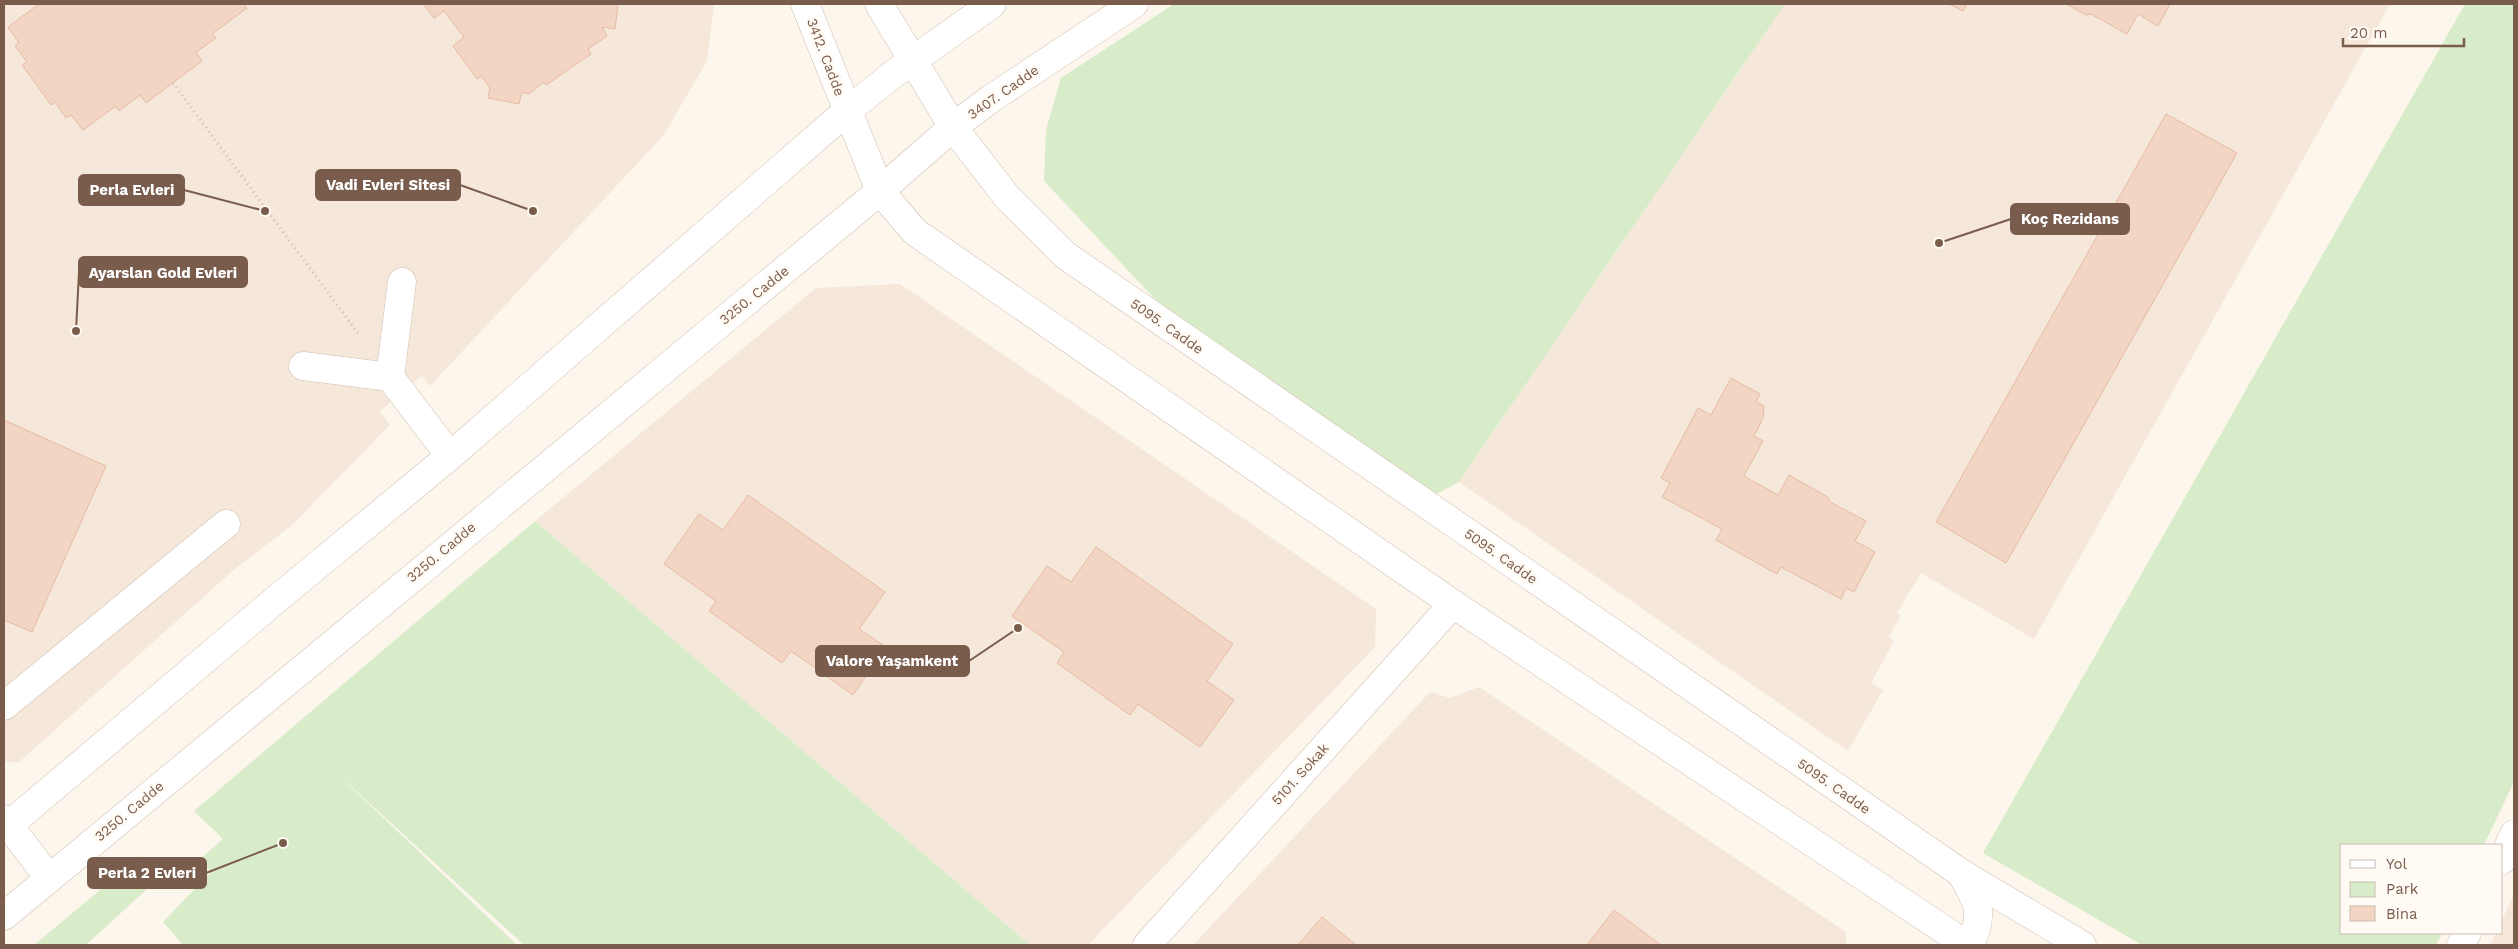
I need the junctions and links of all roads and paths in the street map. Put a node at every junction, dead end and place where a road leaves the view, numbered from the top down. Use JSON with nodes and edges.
{"nodes":[{"id":1,"x":805,"y":4,"type":"edge"},
{"id":2,"x":879,"y":4,"type":"edge"},
{"id":3,"x":992,"y":4,"type":"edge"},
{"id":4,"x":1134,"y":4,"type":"edge"},
{"id":5,"x":912,"y":60,"type":"junction"},
{"id":6,"x":173,"y":83,"type":"dead end"},
{"id":7,"x":847,"y":111,"type":"junction"},
{"id":8,"x":953,"y":127,"type":"junction"},
{"id":9,"x":880,"y":191,"type":"junction"},
{"id":10,"x":402,"y":282,"type":"dead end"},
{"id":11,"x":303,"y":366,"type":"dead end"},
{"id":12,"x":390,"y":377,"type":"junction"},
{"id":13,"x":450,"y":456,"type":"junction"},
{"id":14,"x":226,"y":524,"type":"dead end"},
{"id":15,"x":1452,"y":604,"type":"junction"},
{"id":16,"x":4,"y":706,"type":"edge"},
{"id":17,"x":5,"y":824,"type":"edge"},
{"id":18,"x":2514,"y":834,"type":"edge"},
{"id":19,"x":2503,"y":858,"type":"edge"},
{"id":20,"x":1961,"y":873,"type":"junction"},
{"id":21,"x":49,"y":878,"type":"junction"},
{"id":22,"x":4,"y":916,"type":"edge"},
{"id":23,"x":1147,"y":945,"type":"edge"},
{"id":24,"x":1969,"y":945,"type":"edge"},
{"id":25,"x":2082,"y":945,"type":"edge"}],
"edges":[{"from":1,"to":7,"type":"street","name":"3412. Cadde"},
{"from":2,"to":5,"type":"street"},
{"from":3,"to":5,"type":"street"},
{"from":4,"to":8,"type":"street","name":"3407. Cadde"},
{"from":5,"to":7,"type":"street"},
{"from":5,"to":8,"type":"street","name":"5095. Cadde"},
{"from":6,"to":12,"type":"path"},
{"from":7,"to":9,"type":"street","name":"3412. Cadde"},
{"from":7,"to":13,"type":"street"},
{"from":8,"to":9,"type":"street","name":"3407. Cadde"},
{"from":8,"to":20,"type":"street","name":"5095. Cadde"},
{"from":9,"to":15,"type":"street"},
{"from":9,"to":21,"type":"street","name":"3250. Cadde"},
{"from":10,"to":12,"type":"street"},
{"from":11,"to":12,"type":"street"},
{"from":12,"to":13,"type":"street"},
{"from":13,"to":17,"type":"street"},
{"from":14,"to":16,"type":"street"},
{"from":15,"to":23,"type":"street","name":"5101. Sokak"},
{"from":15,"to":24,"type":"street"},
{"from":17,"to":21,"type":"street"},
{"from":18,"to":19,"type":"street"},
{"from":20,"to":24,"type":"street"},
{"from":20,"to":25,"type":"street","name":"5095. Cadde"},
{"from":21,"to":22,"type":"street","name":"3250. Cadde"}]}
